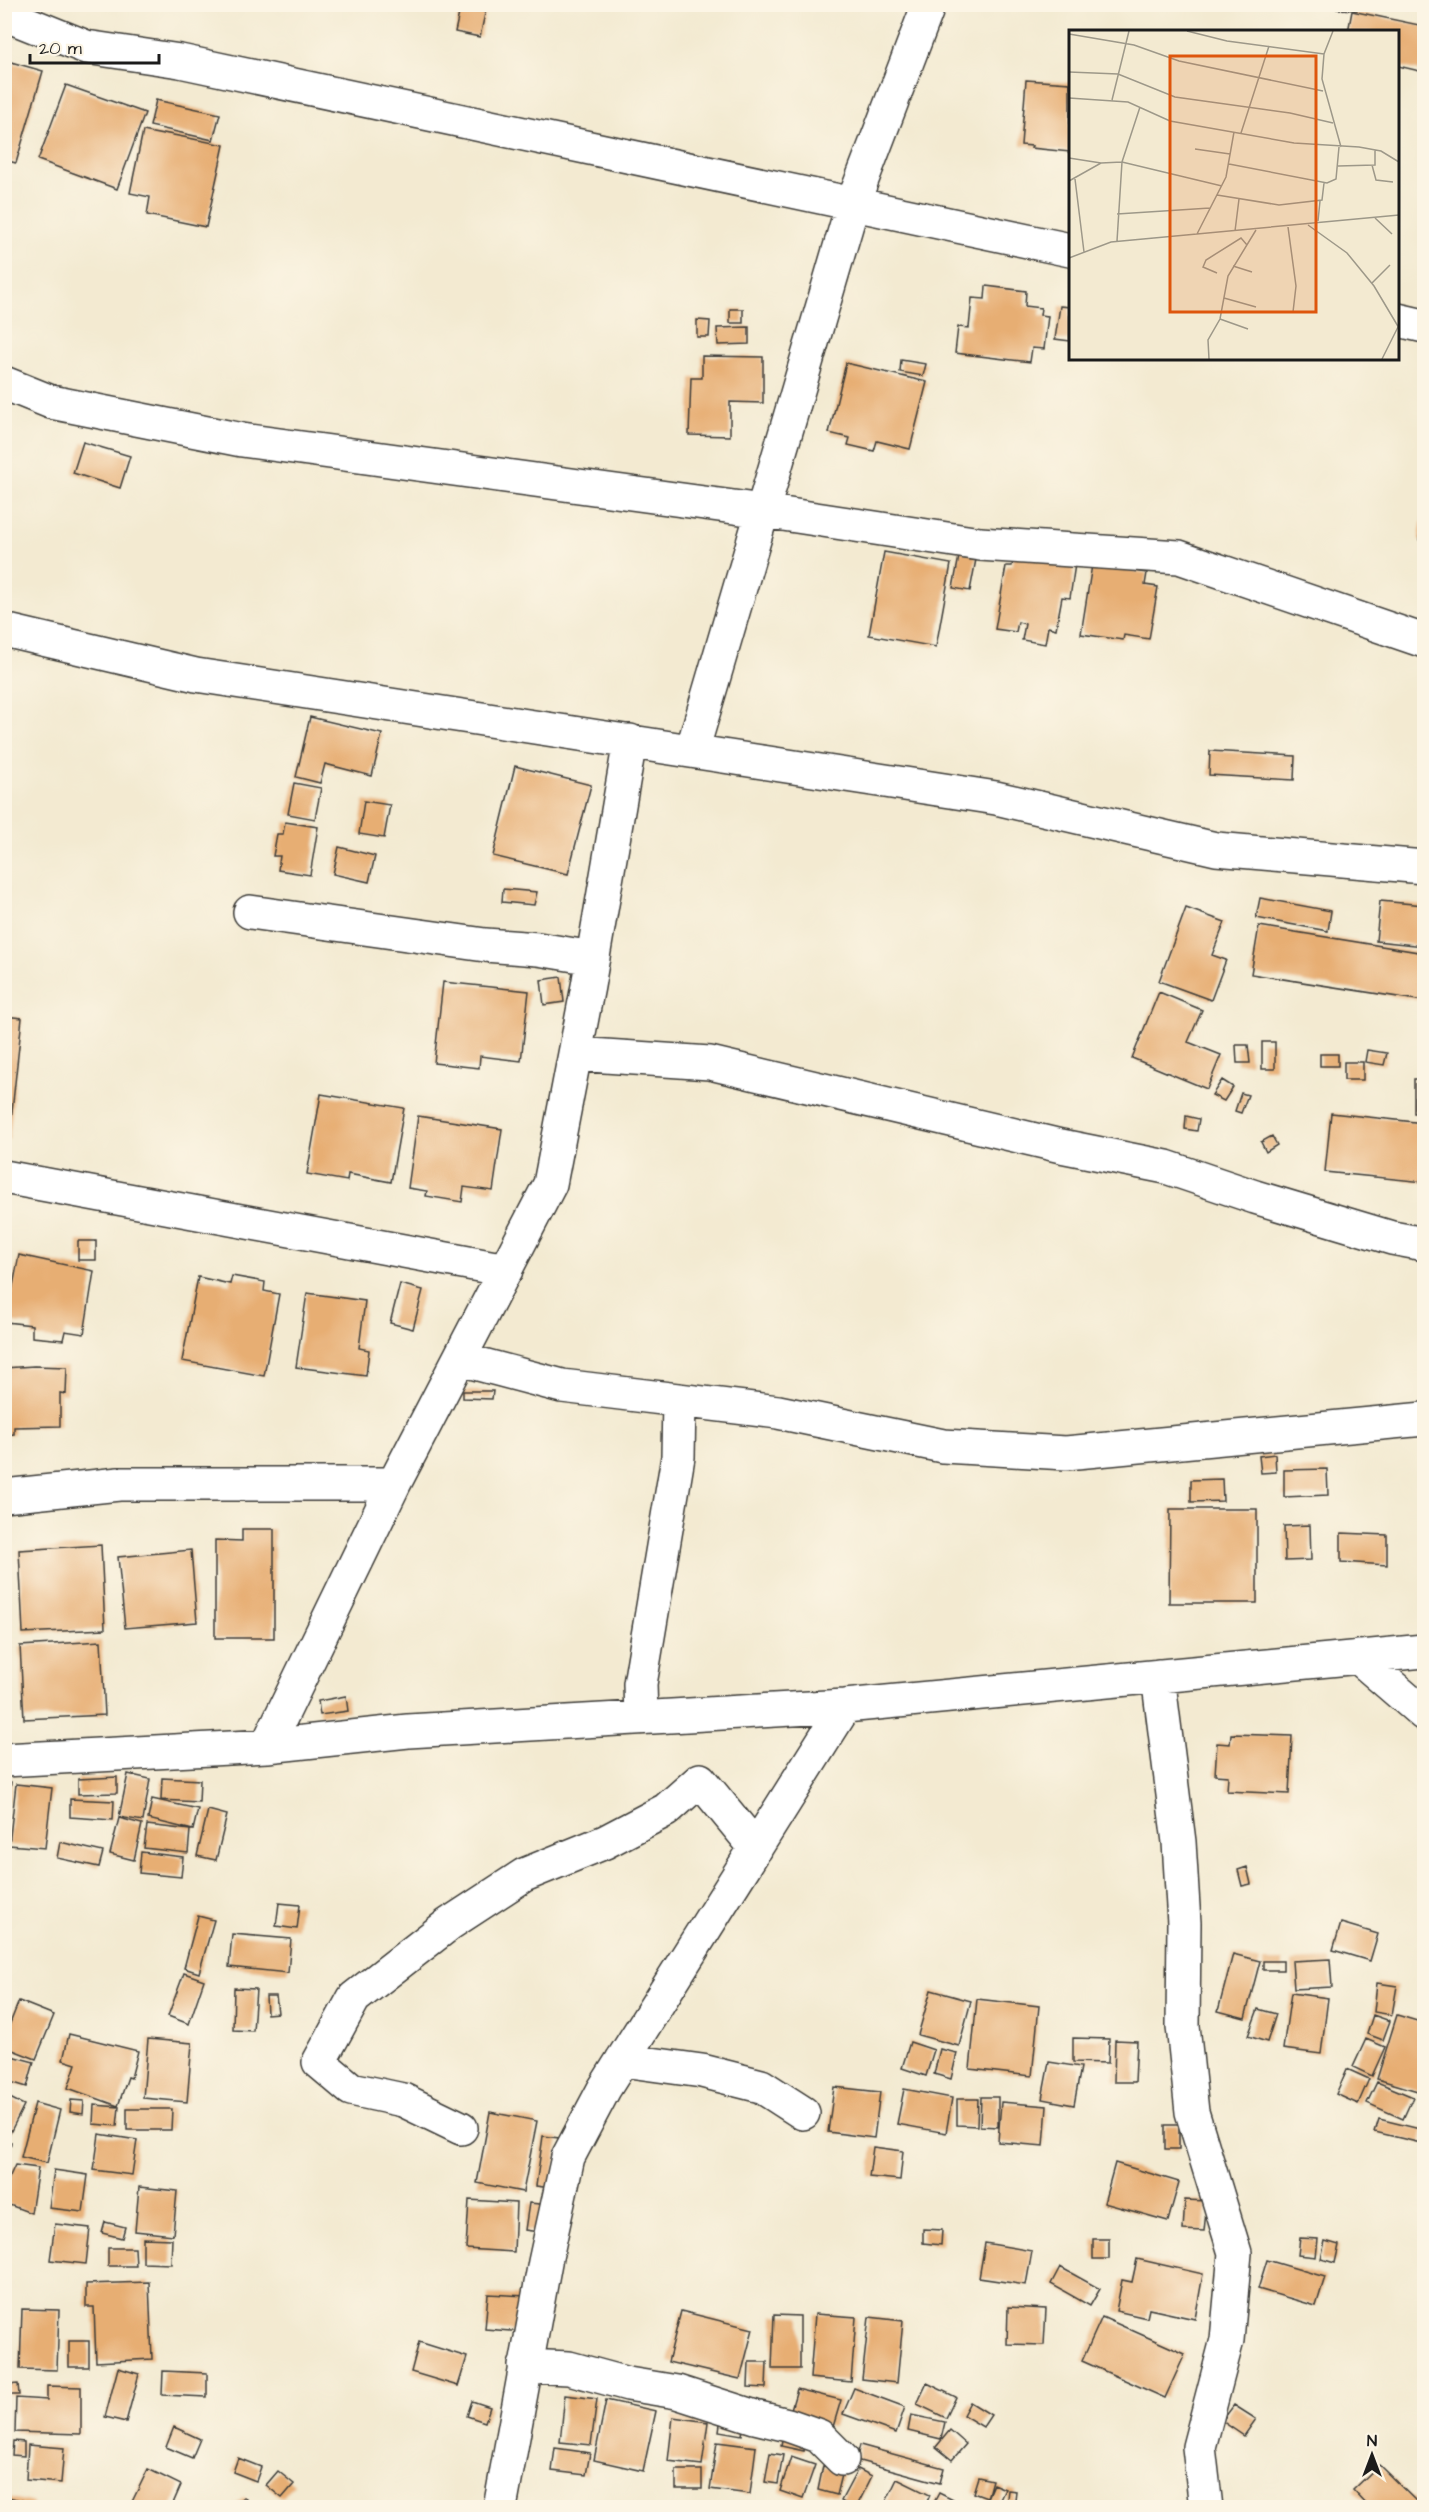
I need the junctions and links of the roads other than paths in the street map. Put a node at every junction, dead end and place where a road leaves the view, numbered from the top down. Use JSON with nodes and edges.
{"nodes":[{"id":1,"x":928,"y":4,"type":"edge"},
{"id":2,"x":4,"y":14,"type":"edge"},
{"id":3,"x":853,"y":203,"type":"junction"},
{"id":4,"x":1069,"y":250,"type":"edge"},
{"id":5,"x":1399,"y":320,"type":"edge"},
{"id":6,"x":1425,"y":326,"type":"edge"},
{"id":7,"x":4,"y":383,"type":"edge"},
{"id":8,"x":763,"y":511,"type":"junction"},
{"id":9,"x":4,"y":630,"type":"edge"},
{"id":10,"x":1425,"y":641,"type":"edge"},
{"id":11,"x":630,"y":741,"type":"junction"},
{"id":12,"x":692,"y":751,"type":"junction"},
{"id":13,"x":1425,"y":867,"type":"edge"},
{"id":14,"x":250,"y":912,"type":"dead end"},
{"id":15,"x":593,"y":958,"type":"junction"},
{"id":16,"x":575,"y":1054,"type":"junction"},
{"id":17,"x":4,"y":1177,"type":"edge"},
{"id":18,"x":1425,"y":1244,"type":"edge"},
{"id":19,"x":506,"y":1270,"type":"junction"},
{"id":20,"x":459,"y":1359,"type":"junction"},
{"id":21,"x":678,"y":1400,"type":"junction"},
{"id":22,"x":1425,"y":1419,"type":"edge"},
{"id":23,"x":394,"y":1484,"type":"junction"},
{"id":24,"x":4,"y":1496,"type":"edge"},
{"id":25,"x":1425,"y":1651,"type":"edge"},
{"id":26,"x":1358,"y":1657,"type":"junction"},
{"id":27,"x":1158,"y":1676,"type":"junction"},
{"id":28,"x":845,"y":1706,"type":"junction"},
{"id":29,"x":1425,"y":1714,"type":"edge"},
{"id":30,"x":641,"y":1717,"type":"junction"},
{"id":31,"x":267,"y":1746,"type":"junction"},
{"id":32,"x":4,"y":1760,"type":"edge"},
{"id":33,"x":756,"y":1848,"type":"junction"},
{"id":34,"x":622,"y":2060,"type":"junction"},
{"id":35,"x":803,"y":2113,"type":"dead end"},
{"id":36,"x":461,"y":2128,"type":"dead end"},
{"id":37,"x":525,"y":2366,"type":"junction"},
{"id":38,"x":842,"y":2459,"type":"dead end"},
{"id":39,"x":500,"y":2508,"type":"edge"},
{"id":40,"x":1206,"y":2508,"type":"edge"}],
"edges":[{"from":1,"to":3,"type":"street"},
{"from":2,"to":3,"type":"street"},
{"from":3,"to":4,"type":"street"},
{"from":3,"to":8,"type":"street"},
{"from":5,"to":6,"type":"street"},
{"from":7,"to":8,"type":"street"},
{"from":8,"to":10,"type":"street"},
{"from":8,"to":12,"type":"street"},
{"from":9,"to":11,"type":"street"},
{"from":11,"to":12,"type":"street"},
{"from":11,"to":15,"type":"street"},
{"from":12,"to":13,"type":"street"},
{"from":14,"to":15,"type":"street"},
{"from":15,"to":16,"type":"street"},
{"from":16,"to":18,"type":"street"},
{"from":16,"to":19,"type":"street"},
{"from":17,"to":19,"type":"street"},
{"from":19,"to":20,"type":"street"},
{"from":20,"to":21,"type":"street"},
{"from":20,"to":23,"type":"street"},
{"from":21,"to":22,"type":"street"},
{"from":21,"to":30,"type":"street"},
{"from":23,"to":24,"type":"street"},
{"from":23,"to":31,"type":"street"},
{"from":25,"to":26,"type":"street"},
{"from":26,"to":27,"type":"street"},
{"from":26,"to":29,"type":"street"},
{"from":27,"to":28,"type":"street"},
{"from":27,"to":40,"type":"street"},
{"from":28,"to":30,"type":"street"},
{"from":28,"to":33,"type":"street"},
{"from":30,"to":31,"type":"street"},
{"from":31,"to":32,"type":"street"},
{"from":33,"to":34,"type":"street"},
{"from":33,"to":36,"type":"street"},
{"from":34,"to":35,"type":"street"},
{"from":34,"to":37,"type":"street"},
{"from":37,"to":38,"type":"street"},
{"from":37,"to":39,"type":"street"}]}
